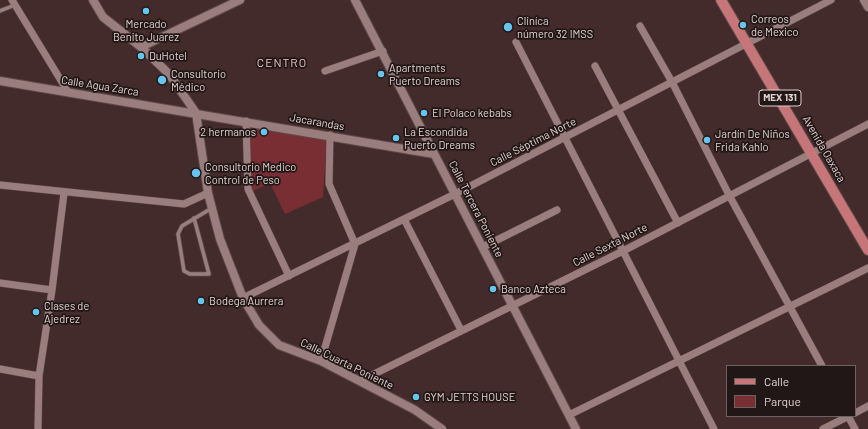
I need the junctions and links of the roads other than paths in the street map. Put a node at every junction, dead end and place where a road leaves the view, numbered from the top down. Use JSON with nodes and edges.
{"nodes":[{"id":1,"x":93,"y":0,"type":"edge"},
{"id":2,"x":240,"y":0,"type":"edge"},
{"id":3,"x":356,"y":0,"type":"edge"},
{"id":4,"x":721,"y":0,"type":"edge"},
{"id":5,"x":831,"y":0,"type":"edge"},
{"id":6,"x":864,"y":0,"type":"edge"},
{"id":7,"x":14,"y":2,"type":"edge"},
{"id":8,"x":868,"y":7,"type":"edge"},
{"id":9,"x":0,"y":11,"type":"edge"},
{"id":10,"x":640,"y":26,"type":"dead end"},
{"id":11,"x":516,"y":42,"type":"dead end"},
{"id":12,"x":747,"y":44,"type":"junction"},
{"id":13,"x":141,"y":47,"type":"junction"},
{"id":14,"x":383,"y":51,"type":"junction"},
{"id":15,"x":595,"y":66,"type":"dead end"},
{"id":16,"x":325,"y":71,"type":"dead end"},
{"id":17,"x":0,"y":81,"type":"edge"},
{"id":18,"x":672,"y":82,"type":"junction"},
{"id":19,"x":68,"y":92,"type":"junction"},
{"id":20,"x":618,"y":109,"type":"junction"},
{"id":21,"x":196,"y":113,"type":"junction"},
{"id":22,"x":246,"y":122,"type":"junction"},
{"id":23,"x":868,"y":124,"type":"edge"},
{"id":24,"x":330,"y":135,"type":"junction"},
{"id":25,"x":565,"y":138,"type":"junction"},
{"id":26,"x":813,"y":153,"type":"junction"},
{"id":27,"x":434,"y":154,"type":"junction"},
{"id":28,"x":0,"y":185,"type":"edge"},
{"id":29,"x":64,"y":193,"type":"junction"},
{"id":30,"x":208,"y":193,"type":"junction"},
{"id":31,"x":455,"y":194,"type":"junction"},
{"id":32,"x":729,"y":195,"type":"junction"},
{"id":33,"x":212,"y":207,"type":"junction"},
{"id":34,"x":557,"y":210,"type":"dead end"},
{"id":35,"x":194,"y":218,"type":"junction"},
{"id":36,"x":404,"y":219,"type":"junction"},
{"id":37,"x":678,"y":223,"type":"junction"},
{"id":38,"x":355,"y":244,"type":"junction"},
{"id":39,"x":483,"y":247,"type":"junction"},
{"id":40,"x":868,"y":250,"type":"edge"},
{"id":41,"x":623,"y":251,"type":"junction"},
{"id":42,"x":868,"y":268,"type":"edge"},
{"id":43,"x":289,"y":276,"type":"junction"},
{"id":44,"x":0,"y":282,"type":"edge"},
{"id":45,"x":52,"y":290,"type":"junction"},
{"id":46,"x":243,"y":298,"type":"junction"},
{"id":47,"x":512,"y":305,"type":"junction"},
{"id":48,"x":790,"y":308,"type":"junction"},
{"id":49,"x":461,"y":330,"type":"junction"},
{"id":50,"x":679,"y":360,"type":"junction"},
{"id":51,"x":321,"y":361,"type":"junction"},
{"id":52,"x":821,"y":365,"type":"edge"},
{"id":53,"x":0,"y":369,"type":"edge"},
{"id":54,"x":39,"y":376,"type":"junction"},
{"id":55,"x":360,"y":381,"type":"junction"},
{"id":56,"x":868,"y":406,"type":"edge"},
{"id":57,"x":856,"y":412,"type":"edge"},
{"id":58,"x":569,"y":415,"type":"junction"},
{"id":59,"x":847,"y":417,"type":"edge"},
{"id":60,"x":849,"y":417,"type":"edge"},
{"id":61,"x":38,"y":429,"type":"edge"},
{"id":62,"x":442,"y":429,"type":"edge"},
{"id":63,"x":576,"y":429,"type":"edge"},
{"id":64,"x":714,"y":429,"type":"edge"},
{"id":65,"x":823,"y":429,"type":"edge"},
{"id":66,"x":855,"y":429,"type":"edge"}],
"edges":[{"from":1,"to":13,"type":"street","name":"Calle Cuarta Poniente"},
{"from":2,"to":13,"type":"street"},
{"from":3,"to":14,"type":"street","name":"Calle Tercera Poniente"},
{"from":4,"to":12,"type":"main road","name":"Avenida Oaxaca","number":"MEX 131"},
{"from":5,"to":12,"type":"street","name":"Calle Séptima Norte"},
{"from":6,"to":8,"type":"street"},
{"from":7,"to":9,"type":"lane"},
{"from":7,"to":19,"type":"street"},
{"from":10,"to":18,"type":"street"},
{"from":11,"to":25,"type":"street"},
{"from":12,"to":18,"type":"street","name":"Calle Séptima Norte"},
{"from":12,"to":26,"type":"main road","name":"Avenida Oaxaca","number":"MEX 131"},
{"from":13,"to":21,"type":"street","name":"Calle Cuarta Poniente"},
{"from":14,"to":16,"type":"street"},
{"from":14,"to":27,"type":"street","name":"Calle Tercera Poniente"},
{"from":15,"to":20,"type":"street"},
{"from":17,"to":19,"type":"street","name":"Calle Agua Zarca"},
{"from":18,"to":20,"type":"street","name":"Calle Séptima Norte"},
{"from":18,"to":32,"type":"street"},
{"from":19,"to":21,"type":"street","name":"Calle Agua Zarca"},
{"from":20,"to":25,"type":"street","name":"Calle Séptima Norte"},
{"from":20,"to":37,"type":"street"},
{"from":21,"to":22,"type":"street","name":"Jacarandas"},
{"from":21,"to":30,"type":"street","name":"Calle Cuarta Poniente"},
{"from":22,"to":24,"type":"street","name":"Jacarandas"},
{"from":22,"to":43,"type":"street"},
{"from":23,"to":26,"type":"street","name":"Calle Sexta Norte"},
{"from":24,"to":27,"type":"street","name":"Jacarandas"},
{"from":24,"to":38,"type":"street"},
{"from":25,"to":31,"type":"street","name":"Calle Séptima Norte"},
{"from":25,"to":41,"type":"street"},
{"from":26,"to":32,"type":"street","name":"Calle Sexta Norte"},
{"from":26,"to":40,"type":"main road","name":"Avenida Oaxaca","number":"MEX 131"},
{"from":27,"to":31,"type":"street","name":"Calle Tercera Poniente"},
{"from":28,"to":29,"type":"street"},
{"from":29,"to":30,"type":"street"},
{"from":29,"to":45,"type":"street"},
{"from":30,"to":33,"type":"street","name":"Calle Cuarta Poniente"},
{"from":31,"to":36,"type":"street","name":"Calle Séptima Norte"},
{"from":31,"to":39,"type":"street","name":"Calle Tercera Poniente"},
{"from":32,"to":37,"type":"street","name":"Calle Sexta Norte"},
{"from":32,"to":48,"type":"street"},
{"from":33,"to":35,"type":"lane"},
{"from":33,"to":46,"type":"street","name":"Calle Cuarta Poniente"},
{"from":34,"to":39,"type":"street"},
{"from":35,"to":35,"type":"lane"},
{"from":36,"to":38,"type":"street","name":"Calle Séptima Norte"},
{"from":36,"to":49,"type":"street"},
{"from":37,"to":41,"type":"street","name":"Calle Sexta Norte"},
{"from":38,"to":43,"type":"street","name":"Calle Séptima Norte"},
{"from":38,"to":51,"type":"street"},
{"from":39,"to":47,"type":"street","name":"Calle Tercera Poniente"},
{"from":41,"to":47,"type":"street","name":"Calle Sexta Norte"},
{"from":41,"to":50,"type":"street"},
{"from":42,"to":48,"type":"street"},
{"from":43,"to":46,"type":"street","name":"Calle Séptima Norte"},
{"from":44,"to":45,"type":"street"},
{"from":45,"to":54,"type":"street"},
{"from":46,"to":51,"type":"street","name":"Calle Cuarta Poniente"},
{"from":47,"to":49,"type":"street","name":"Calle Sexta Norte"},
{"from":47,"to":58,"type":"street","name":"Calle Tercera Poniente"},
{"from":48,"to":50,"type":"street"},
{"from":48,"to":52,"type":"street"},
{"from":49,"to":55,"type":"street","name":"Calle Sexta Norte"},
{"from":50,"to":58,"type":"street"},
{"from":50,"to":64,"type":"street"},
{"from":51,"to":55,"type":"street","name":"Calle Cuarta Poniente"},
{"from":53,"to":54,"type":"street"},
{"from":54,"to":61,"type":"street"},
{"from":55,"to":62,"type":"street","name":"Calle Cuarta Poniente"},
{"from":56,"to":57,"type":"street"},
{"from":58,"to":63,"type":"street","name":"Calle Tercera Poniente"},
{"from":59,"to":65,"type":"street"},
{"from":60,"to":66,"type":"street"}]}
